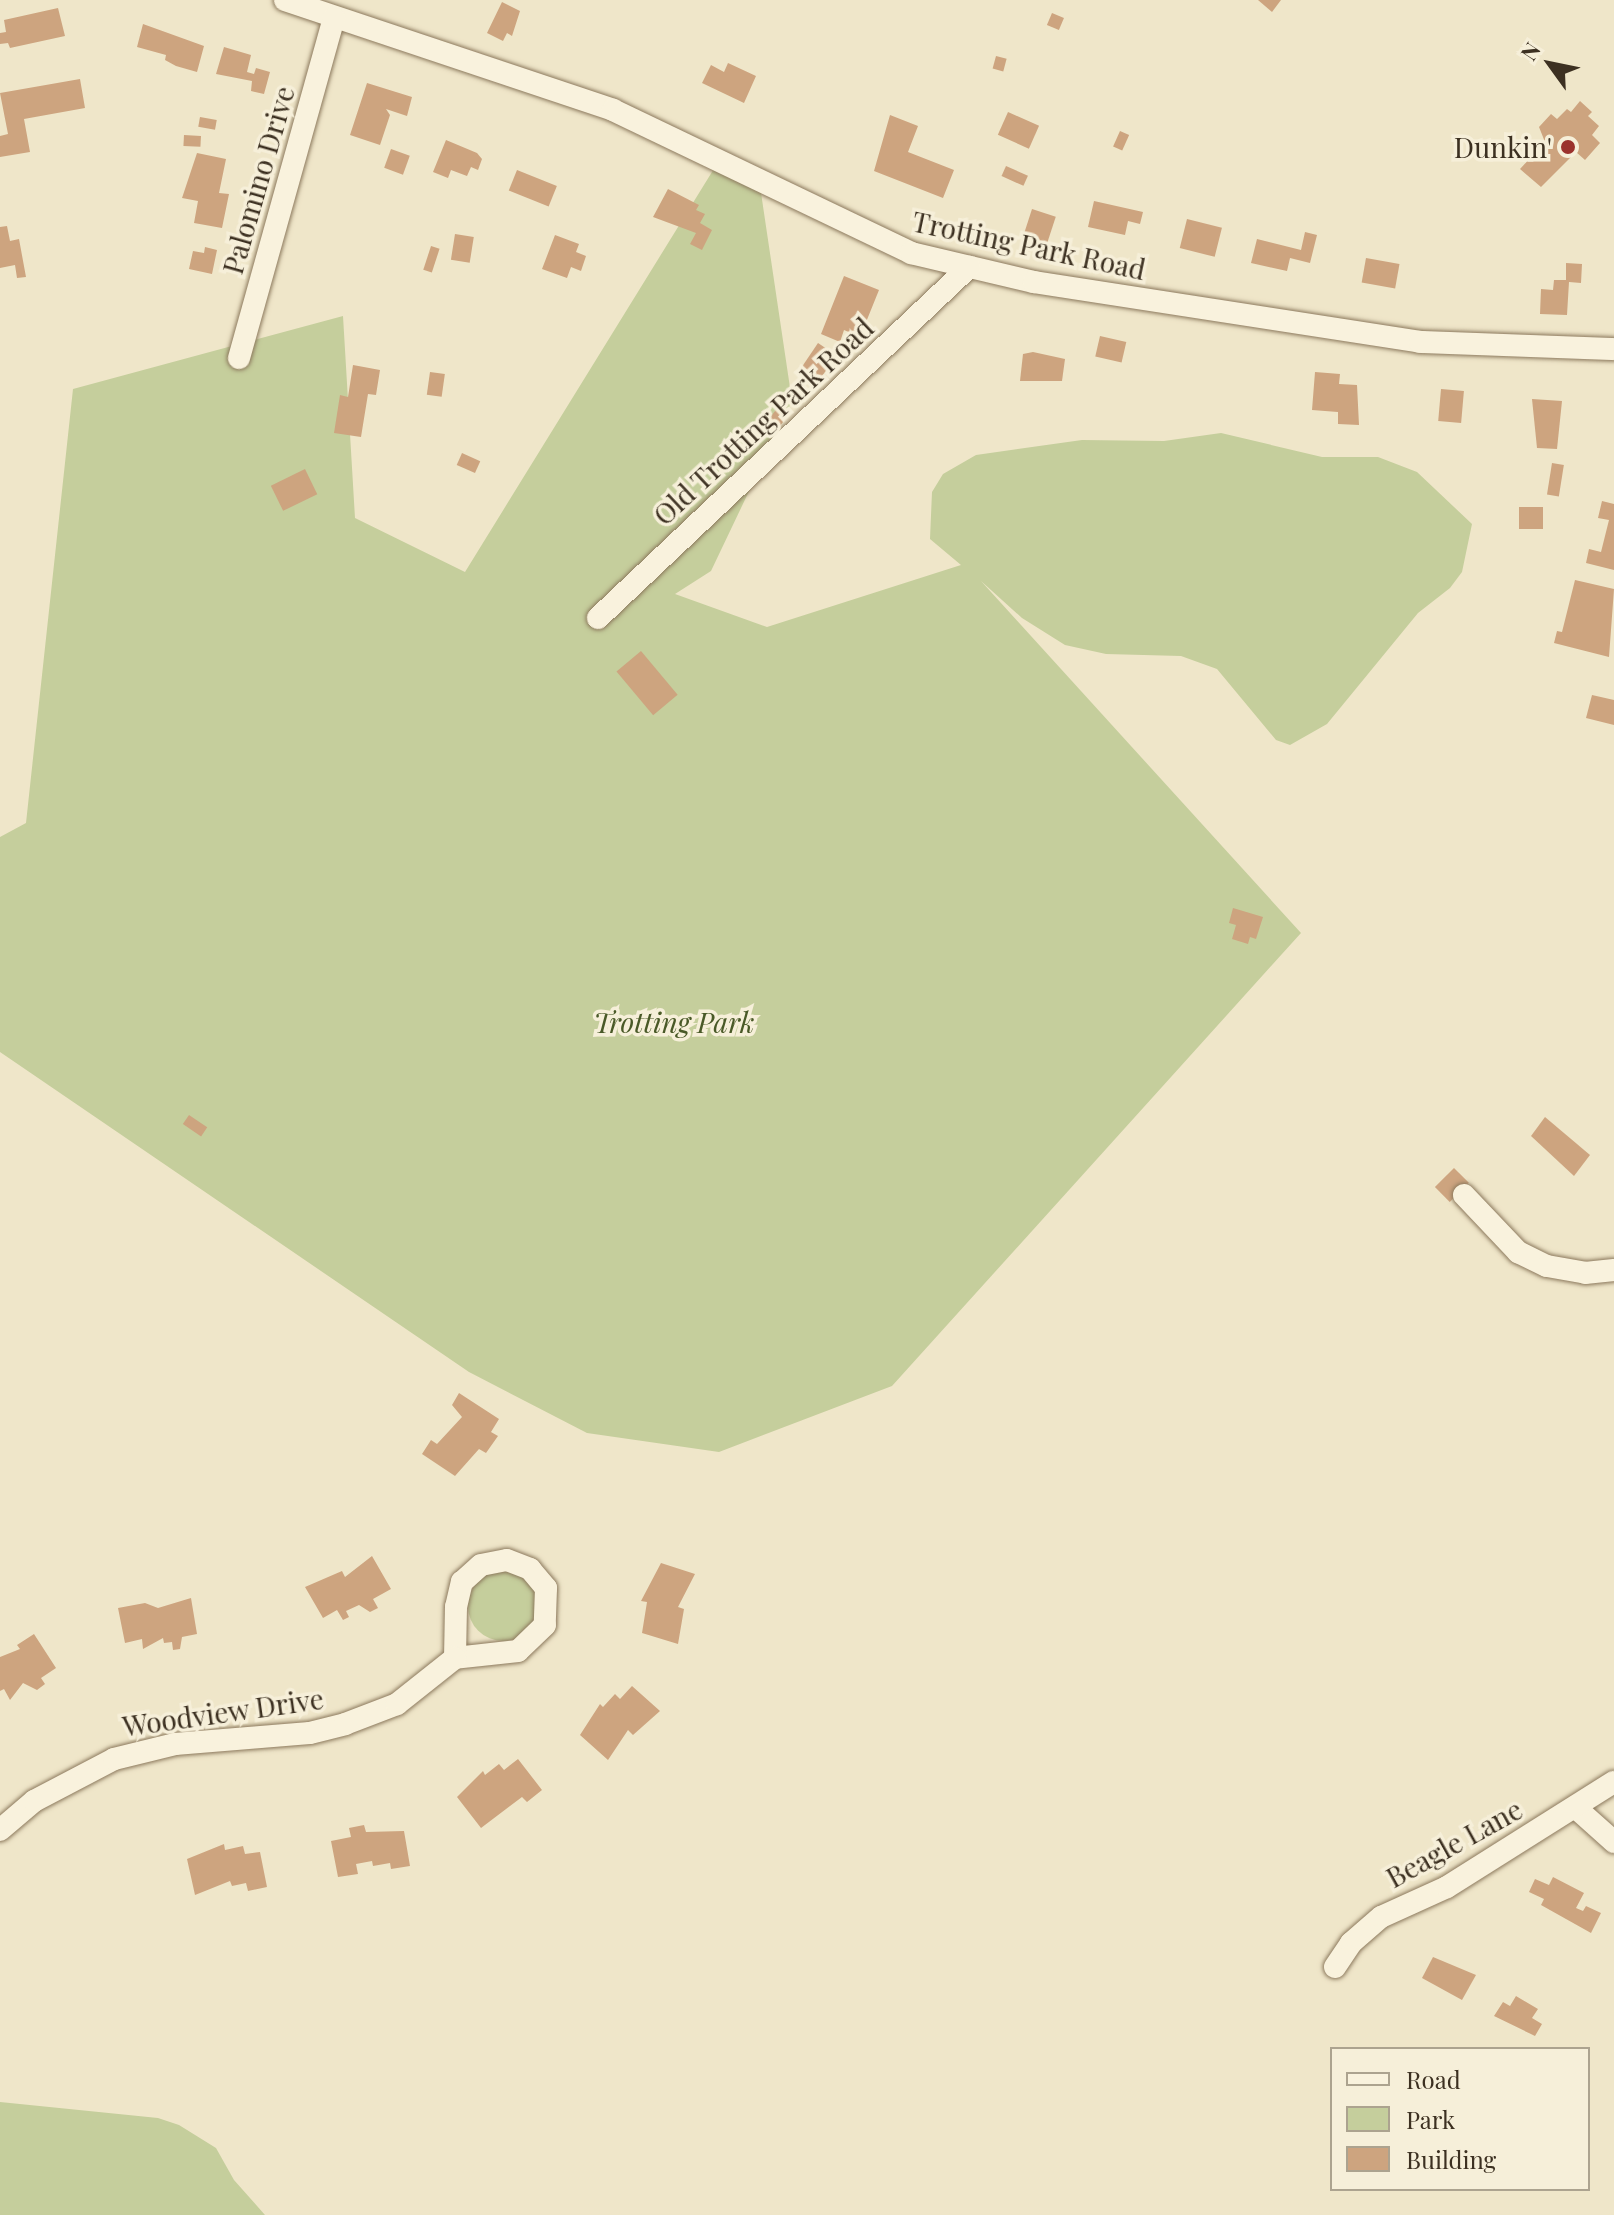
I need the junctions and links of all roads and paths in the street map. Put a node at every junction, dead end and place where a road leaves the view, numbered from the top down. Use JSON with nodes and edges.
{"nodes":[{"id":1,"x":285,"y":0,"type":"edge"},
{"id":2,"x":334,"y":18,"type":"junction"},
{"id":3,"x":969,"y":267,"type":"junction"},
{"id":4,"x":1614,"y":349,"type":"edge"},
{"id":5,"x":239,"y":358,"type":"dead end"},
{"id":6,"x":598,"y":618,"type":"dead end"},
{"id":7,"x":1464,"y":1195,"type":"dead end"},
{"id":8,"x":1614,"y":1270,"type":"edge"},
{"id":9,"x":455,"y":1658,"type":"junction"},
{"id":10,"x":1614,"y":1782,"type":"edge"},
{"id":11,"x":1576,"y":1808,"type":"junction"},
{"id":12,"x":0,"y":1830,"type":"edge"},
{"id":13,"x":1614,"y":1842,"type":"edge"},
{"id":14,"x":1335,"y":1967,"type":"dead end"}],
"edges":[{"from":1,"to":2,"type":"street","name":"Trotting Park Road"},
{"from":2,"to":3,"type":"street","name":"Trotting Park Road"},
{"from":2,"to":5,"type":"street","name":"Palomino Drive"},
{"from":3,"to":4,"type":"street","name":"Trotting Park Road"},
{"from":3,"to":6,"type":"street","name":"Old Trotting Park Road"},
{"from":7,"to":8,"type":"street"},
{"from":9,"to":9,"type":"street"},
{"from":9,"to":12,"type":"street","name":"Woodview Drive"},
{"from":10,"to":11,"type":"street","name":"Beagle Lane"},
{"from":11,"to":13,"type":"street"},
{"from":11,"to":14,"type":"street","name":"Beagle Lane"}]}
